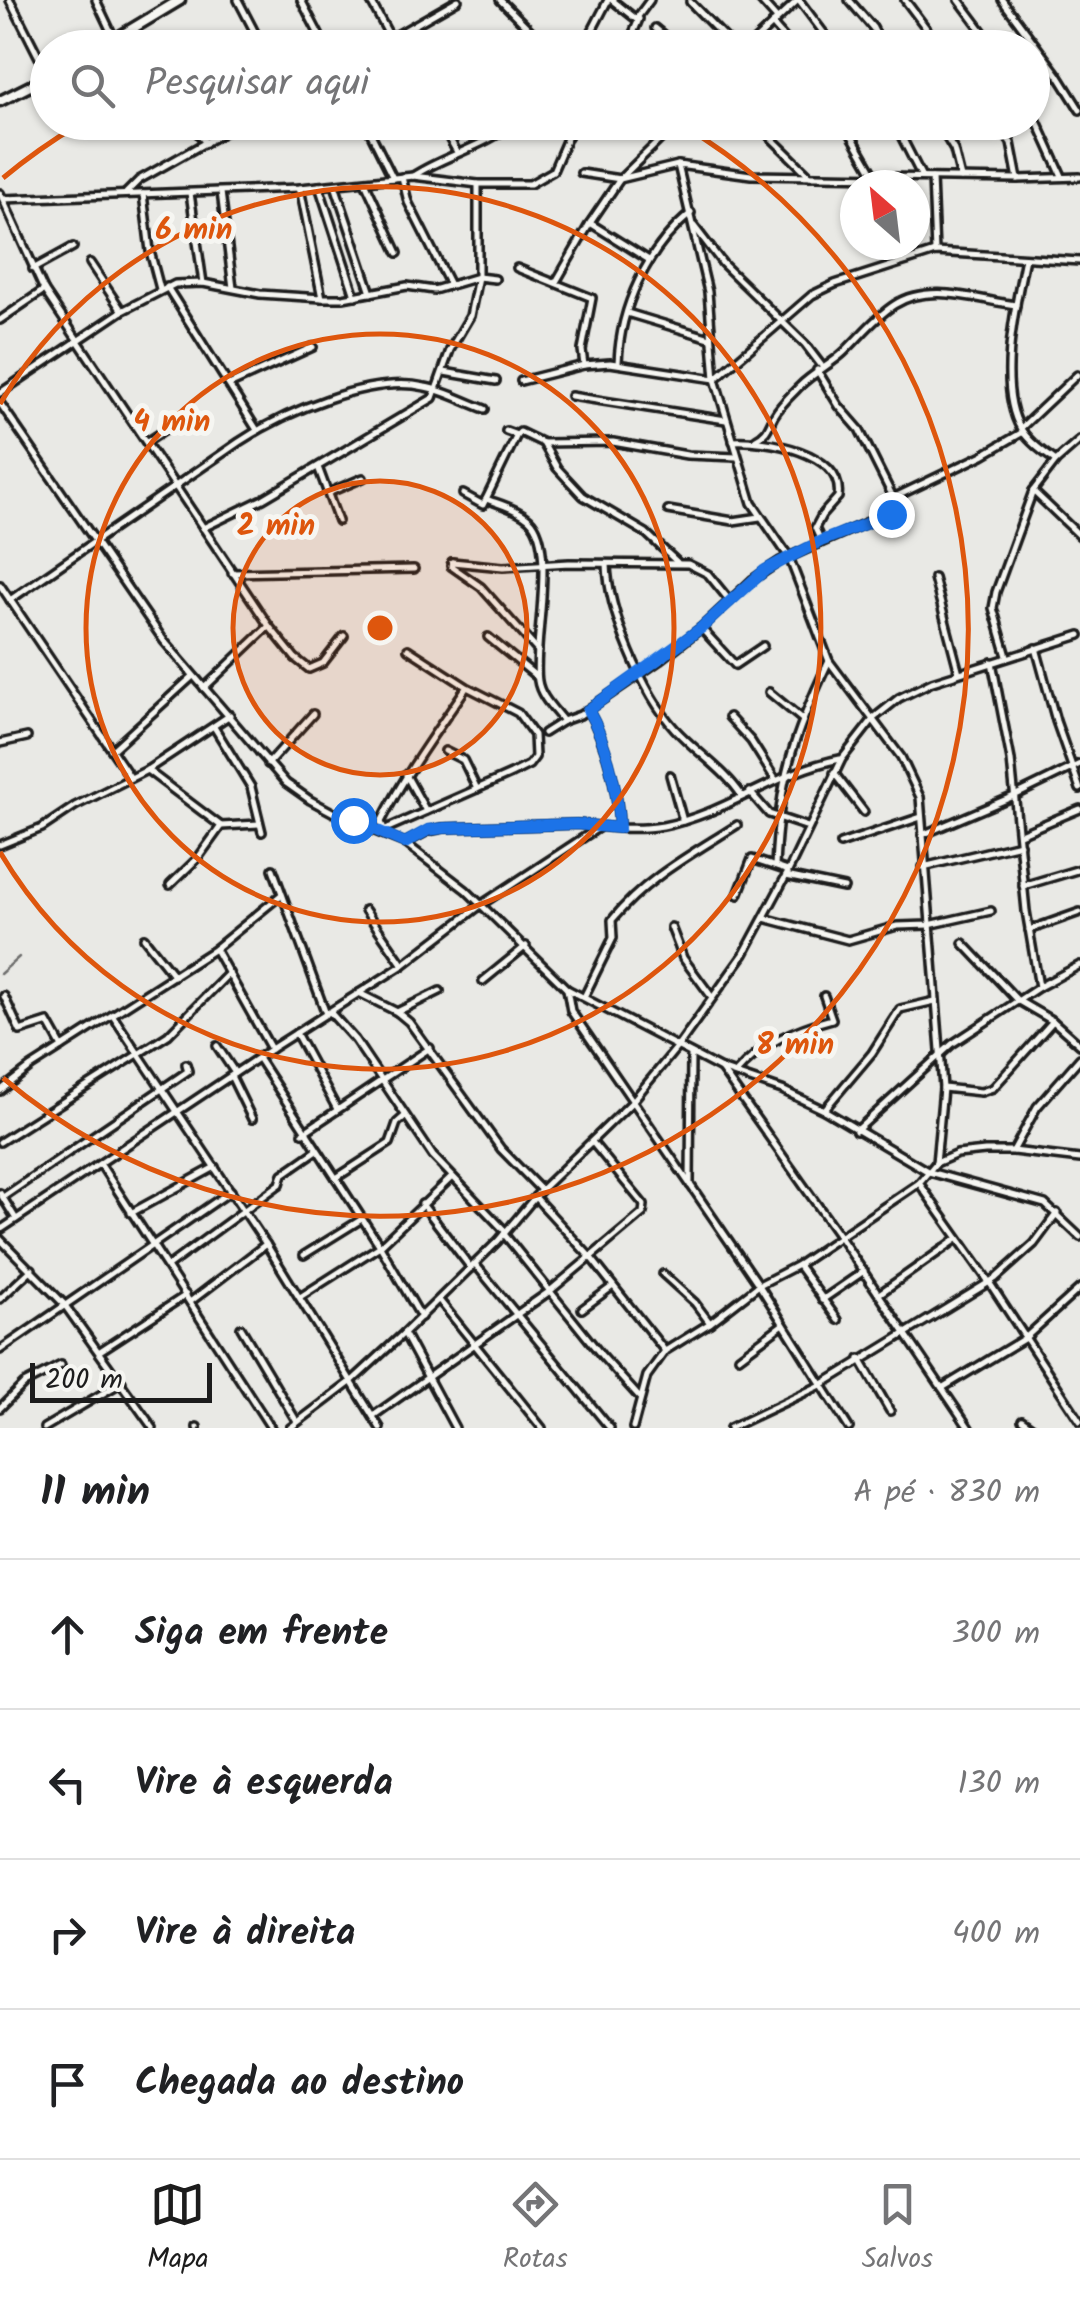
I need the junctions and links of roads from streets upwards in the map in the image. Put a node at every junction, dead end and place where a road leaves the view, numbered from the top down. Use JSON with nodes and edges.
{"nodes":[{"id":1,"x":10,"y":0,"type":"edge"},
{"id":2,"x":96,"y":0,"type":"edge"},
{"id":3,"x":178,"y":0,"type":"edge"},
{"id":4,"x":238,"y":0,"type":"edge"},
{"id":5,"x":301,"y":0,"type":"edge"},
{"id":6,"x":370,"y":0,"type":"edge"},
{"id":7,"x":458,"y":0,"type":"edge"},
{"id":8,"x":500,"y":0,"type":"edge"},
{"id":9,"x":610,"y":0,"type":"edge"},
{"id":10,"x":650,"y":0,"type":"edge"},
{"id":11,"x":760,"y":0,"type":"edge"},
{"id":12,"x":799,"y":0,"type":"edge"},
{"id":13,"x":850,"y":0,"type":"edge"},
{"id":14,"x":905,"y":0,"type":"edge"},
{"id":15,"x":959,"y":0,"type":"edge"},
{"id":16,"x":1002,"y":0,"type":"edge"},
{"id":17,"x":690,"y":2,"type":"edge"},
{"id":18,"x":640,"y":16,"type":"junction"},
{"id":19,"x":774,"y":22,"type":"junction"},
{"id":20,"x":654,"y":28,"type":"dead end"},
{"id":21,"x":134,"y":29,"type":"edge"},
{"id":22,"x":110,"y":30,"type":"edge"},
{"id":23,"x":254,"y":30,"type":"edge"},
{"id":24,"x":317,"y":30,"type":"edge"},
{"id":25,"x":386,"y":30,"type":"edge"},
{"id":26,"x":403,"y":30,"type":"edge"},
{"id":27,"x":530,"y":30,"type":"edge"},
{"id":28,"x":593,"y":30,"type":"edge"},
{"id":29,"x":634,"y":30,"type":"edge"},
{"id":30,"x":656,"y":30,"type":"edge"},
{"id":31,"x":717,"y":30,"type":"edge"},
{"id":32,"x":766,"y":30,"type":"edge"},
{"id":33,"x":780,"y":30,"type":"edge"},
{"id":34,"x":822,"y":30,"type":"edge"},
{"id":35,"x":873,"y":30,"type":"edge"},
{"id":36,"x":927,"y":30,"type":"edge"},
{"id":37,"x":981,"y":30,"type":"edge"},
{"id":38,"x":1024,"y":30,"type":"edge"},
{"id":39,"x":30,"y":40,"type":"edge"},
{"id":40,"x":1050,"y":64,"type":"edge"},
{"id":41,"x":30,"y":85,"type":"edge"},
{"id":42,"x":0,"y":101,"type":"edge"},
{"id":43,"x":1080,"y":110,"type":"edge"},
{"id":44,"x":204,"y":140,"type":"edge"},
{"id":45,"x":211,"y":140,"type":"edge"},
{"id":46,"x":374,"y":140,"type":"edge"},
{"id":47,"x":450,"y":140,"type":"edge"},
{"id":48,"x":486,"y":140,"type":"edge"},
{"id":49,"x":567,"y":140,"type":"edge"},
{"id":50,"x":662,"y":140,"type":"edge"},
{"id":51,"x":774,"y":140,"type":"edge"},
{"id":52,"x":854,"y":140,"type":"edge"},
{"id":53,"x":903,"y":140,"type":"edge"},
{"id":54,"x":948,"y":140,"type":"edge"},
{"id":55,"x":1009,"y":140,"type":"edge"},
{"id":56,"x":1046,"y":140,"type":"edge"},
{"id":57,"x":206,"y":143,"type":"junction"},
{"id":58,"x":457,"y":152,"type":"junction"},
{"id":59,"x":678,"y":165,"type":"junction"},
{"id":60,"x":871,"y":170,"type":"edge"},
{"id":61,"x":918,"y":170,"type":"edge"},
{"id":62,"x":580,"y":173,"type":"dead end"},
{"id":63,"x":412,"y":176,"type":"junction"},
{"id":64,"x":810,"y":176,"type":"junction"},
{"id":65,"x":840,"y":176,"type":"edge"},
{"id":66,"x":1062,"y":176,"type":"junction"},
{"id":67,"x":402,"y":177,"type":"junction"},
{"id":68,"x":1080,"y":177,"type":"edge"},
{"id":69,"x":394,"y":178,"type":"junction"},
{"id":70,"x":932,"y":178,"type":"joint"},
{"id":71,"x":961,"y":178,"type":"junction"},
{"id":72,"x":620,"y":179,"type":"junction"},
{"id":73,"x":1018,"y":180,"type":"junction"},
{"id":74,"x":365,"y":182,"type":"junction"},
{"id":75,"x":478,"y":184,"type":"junction"},
{"id":76,"x":335,"y":185,"type":"junction"},
{"id":77,"x":319,"y":186,"type":"junction"},
{"id":78,"x":300,"y":188,"type":"junction"},
{"id":79,"x":190,"y":192,"type":"junction"},
{"id":80,"x":222,"y":192,"type":"junction"},
{"id":81,"x":126,"y":193,"type":"junction"},
{"id":82,"x":143,"y":194,"type":"junction"},
{"id":83,"x":2,"y":200,"type":"edge"},
{"id":84,"x":691,"y":213,"type":"junction"},
{"id":85,"x":590,"y":222,"type":"junction"},
{"id":86,"x":692,"y":223,"type":"junction"},
{"id":87,"x":72,"y":247,"type":"dead end"},
{"id":88,"x":936,"y":252,"type":"junction"},
{"id":89,"x":398,"y":254,"type":"dead end"},
{"id":90,"x":1025,"y":258,"type":"junction"},
{"id":91,"x":648,"y":260,"type":"junction"},
{"id":92,"x":1080,"y":261,"type":"edge"},
{"id":93,"x":90,"y":263,"type":"dead end"},
{"id":94,"x":517,"y":268,"type":"dead end"},
{"id":95,"x":34,"y":269,"type":"junction"},
{"id":96,"x":478,"y":276,"type":"junction"},
{"id":97,"x":495,"y":279,"type":"dead end"},
{"id":98,"x":556,"y":282,"type":"junction"},
{"id":99,"x":203,"y":283,"type":"junction"},
{"id":100,"x":450,"y":285,"type":"junction"},
{"id":101,"x":163,"y":288,"type":"junction"},
{"id":102,"x":233,"y":288,"type":"junction"},
{"id":103,"x":44,"y":290,"type":"junction"},
{"id":104,"x":371,"y":292,"type":"junction"},
{"id":105,"x":355,"y":296,"type":"junction"},
{"id":106,"x":322,"y":298,"type":"junction"},
{"id":107,"x":1016,"y":305,"type":"junction"},
{"id":108,"x":122,"y":310,"type":"junction"},
{"id":109,"x":627,"y":313,"type":"junction"},
{"id":110,"x":0,"y":320,"type":"edge"},
{"id":111,"x":781,"y":320,"type":"junction"},
{"id":112,"x":712,"y":338,"type":"junction"},
{"id":113,"x":78,"y":340,"type":"junction"},
{"id":114,"x":313,"y":347,"type":"dead end"},
{"id":115,"x":618,"y":364,"type":"junction"},
{"id":116,"x":584,"y":365,"type":"junction"},
{"id":117,"x":819,"y":368,"type":"junction"},
{"id":118,"x":444,"y":372,"type":"junction"},
{"id":119,"x":1077,"y":375,"type":"dead end"},
{"id":120,"x":715,"y":379,"type":"junction"},
{"id":121,"x":496,"y":381,"type":"dead end"},
{"id":122,"x":521,"y":381,"type":"dead end"},
{"id":123,"x":230,"y":384,"type":"junction"},
{"id":124,"x":437,"y":391,"type":"junction"},
{"id":125,"x":0,"y":393,"type":"edge"},
{"id":126,"x":571,"y":396,"type":"dead end"},
{"id":127,"x":0,"y":403,"type":"edge"},
{"id":128,"x":485,"y":409,"type":"dead end"},
{"id":129,"x":187,"y":416,"type":"dead end"},
{"id":130,"x":727,"y":420,"type":"junction"},
{"id":131,"x":258,"y":430,"type":"junction"},
{"id":132,"x":1022,"y":430,"type":"junction"},
{"id":133,"x":506,"y":431,"type":"dead end"},
{"id":134,"x":518,"y":436,"type":"junction"},
{"id":135,"x":756,"y":439,"type":"junction"},
{"id":136,"x":1080,"y":440,"type":"edge"},
{"id":137,"x":733,"y":441,"type":"junction"},
{"id":138,"x":148,"y":442,"type":"junction"},
{"id":139,"x":543,"y":443,"type":"junction"},
{"id":140,"x":737,"y":457,"type":"junction"},
{"id":141,"x":1056,"y":462,"type":"junction"},
{"id":142,"x":318,"y":467,"type":"junction"},
{"id":143,"x":363,"y":478,"type":"dead end"},
{"id":144,"x":178,"y":486,"type":"junction"},
{"id":145,"x":1033,"y":491,"type":"junction"},
{"id":146,"x":328,"y":493,"type":"junction"},
{"id":147,"x":463,"y":494,"type":"dead end"},
{"id":148,"x":893,"y":498,"type":"junction"},
{"id":149,"x":486,"y":499,"type":"junction"},
{"id":150,"x":668,"y":510,"type":"dead end"},
{"id":151,"x":760,"y":517,"type":"junction"},
{"id":152,"x":338,"y":521,"type":"dead end"},
{"id":153,"x":203,"y":528,"type":"junction"},
{"id":154,"x":1080,"y":536,"type":"edge"},
{"id":155,"x":821,"y":541,"type":"junction"},
{"id":156,"x":94,"y":543,"type":"junction"},
{"id":157,"x":789,"y":557,"type":"junction"},
{"id":158,"x":678,"y":563,"type":"junction"},
{"id":159,"x":607,"y":564,"type":"junction"},
{"id":160,"x":542,"y":566,"type":"junction"},
{"id":161,"x":414,"y":569,"type":"dead end"},
{"id":162,"x":232,"y":573,"type":"junction"},
{"id":163,"x":934,"y":578,"type":"dead end"},
{"id":164,"x":0,"y":585,"type":"edge"},
{"id":165,"x":10,"y":600,"type":"junction"},
{"id":166,"x":730,"y":601,"type":"junction"},
{"id":167,"x":270,"y":626,"type":"junction"},
{"id":168,"x":701,"y":628,"type":"junction"},
{"id":169,"x":344,"y":636,"type":"dead end"},
{"id":170,"x":488,"y":636,"type":"dead end"},
{"id":171,"x":1079,"y":638,"type":"edge"},
{"id":172,"x":763,"y":646,"type":"dead end"},
{"id":173,"x":408,"y":648,"type":"dead end"},
{"id":174,"x":1036,"y":648,"type":"junction"},
{"id":175,"x":539,"y":652,"type":"junction"},
{"id":176,"x":1007,"y":656,"type":"junction"},
{"id":177,"x":828,"y":662,"type":"junction"},
{"id":178,"x":992,"y":662,"type":"junction"},
{"id":179,"x":641,"y":673,"type":"junction"},
{"id":180,"x":958,"y":673,"type":"junction"},
{"id":181,"x":193,"y":676,"type":"junction"},
{"id":182,"x":537,"y":677,"type":"junction"},
{"id":183,"x":466,"y":687,"type":"junction"},
{"id":184,"x":204,"y":688,"type":"junction"},
{"id":185,"x":769,"y":692,"type":"dead end"},
{"id":186,"x":588,"y":710,"type":"junction"},
{"id":187,"x":313,"y":714,"type":"dead end"},
{"id":188,"x":230,"y":715,"type":"junction"},
{"id":189,"x":730,"y":716,"type":"dead end"},
{"id":190,"x":874,"y":718,"type":"junction"},
{"id":191,"x":562,"y":720,"type":"junction"},
{"id":192,"x":803,"y":720,"type":"junction"},
{"id":193,"x":214,"y":726,"type":"junction"},
{"id":194,"x":544,"y":732,"type":"dead end"},
{"id":195,"x":28,"y":737,"type":"dead end"},
{"id":196,"x":0,"y":743,"type":"edge"},
{"id":197,"x":112,"y":750,"type":"junction"},
{"id":198,"x":445,"y":751,"type":"dead end"},
{"id":199,"x":842,"y":758,"type":"junction"},
{"id":200,"x":268,"y":764,"type":"junction"},
{"id":201,"x":1080,"y":764,"type":"edge"},
{"id":202,"x":1072,"y":768,"type":"junction"},
{"id":203,"x":147,"y":770,"type":"junction"},
{"id":204,"x":834,"y":773,"type":"junction"},
{"id":205,"x":406,"y":774,"type":"junction"},
{"id":206,"x":784,"y":774,"type":"junction"},
{"id":207,"x":670,"y":775,"type":"dead end"},
{"id":208,"x":130,"y":777,"type":"junction"},
{"id":209,"x":775,"y":779,"type":"junction"},
{"id":210,"x":477,"y":789,"type":"junction"},
{"id":211,"x":1080,"y":789,"type":"edge"},
{"id":212,"x":750,"y":792,"type":"junction"},
{"id":213,"x":1014,"y":796,"type":"junction"},
{"id":214,"x":742,"y":797,"type":"junction"},
{"id":215,"x":1080,"y":809,"type":"edge"},
{"id":216,"x":426,"y":811,"type":"junction"},
{"id":217,"x":864,"y":812,"type":"dead end"},
{"id":218,"x":920,"y":816,"type":"junction"},
{"id":219,"x":777,"y":817,"type":"junction"},
{"id":220,"x":683,"y":821,"type":"junction"},
{"id":221,"x":259,"y":824,"type":"junction"},
{"id":222,"x":737,"y":825,"type":"dead end"},
{"id":223,"x":221,"y":826,"type":"junction"},
{"id":224,"x":808,"y":827,"type":"junction"},
{"id":225,"x":598,"y":828,"type":"junction"},
{"id":226,"x":619,"y":828,"type":"junction"},
{"id":227,"x":381,"y":831,"type":"junction"},
{"id":228,"x":262,"y":832,"type":"dead end"},
{"id":229,"x":1020,"y":834,"type":"junction"},
{"id":230,"x":922,"y":835,"type":"junction"},
{"id":231,"x":405,"y":843,"type":"junction"},
{"id":232,"x":840,"y":844,"type":"dead end"},
{"id":233,"x":1020,"y":844,"type":"junction"},
{"id":234,"x":0,"y":845,"type":"edge"},
{"id":235,"x":775,"y":866,"type":"junction"},
{"id":236,"x":923,"y":868,"type":"junction"},
{"id":237,"x":273,"y":869,"type":"dead end"},
{"id":238,"x":1080,"y":869,"type":"edge"},
{"id":239,"x":787,"y":873,"type":"junction"},
{"id":240,"x":170,"y":885,"type":"dead end"},
{"id":241,"x":1024,"y":886,"type":"junction"},
{"id":242,"x":844,"y":888,"type":"dead end"},
{"id":243,"x":282,"y":895,"type":"junction"},
{"id":244,"x":738,"y":895,"type":"dead end"},
{"id":245,"x":482,"y":904,"type":"junction"},
{"id":246,"x":365,"y":910,"type":"dead end"},
{"id":247,"x":991,"y":911,"type":"dead end"},
{"id":248,"x":1080,"y":912,"type":"edge"},
{"id":249,"x":764,"y":918,"type":"junction"},
{"id":250,"x":929,"y":925,"type":"junction"},
{"id":251,"x":671,"y":927,"type":"dead end"},
{"id":252,"x":1029,"y":930,"type":"junction"},
{"id":253,"x":144,"y":938,"type":"dead end"},
{"id":254,"x":963,"y":944,"type":"dead end"},
{"id":255,"x":526,"y":946,"type":"junction"},
{"id":256,"x":215,"y":949,"type":"junction"},
{"id":257,"x":403,"y":965,"type":"junction"},
{"id":258,"x":1080,"y":965,"type":"edge"},
{"id":259,"x":230,"y":973,"type":"junction"},
{"id":260,"x":174,"y":976,"type":"junction"},
{"id":261,"x":483,"y":980,"type":"dead end"},
{"id":262,"x":1039,"y":987,"type":"junction"},
{"id":263,"x":568,"y":989,"type":"junction"},
{"id":264,"x":440,"y":991,"type":"dead end"},
{"id":265,"x":358,"y":993,"type":"junction"},
{"id":266,"x":4,"y":996,"type":"dead end"},
{"id":267,"x":712,"y":996,"type":"junction"},
{"id":268,"x":824,"y":996,"type":"dead end"},
{"id":269,"x":584,"y":997,"type":"junction"},
{"id":270,"x":1018,"y":1000,"type":"junction"},
{"id":271,"x":936,"y":1001,"type":"junction"},
{"id":272,"x":397,"y":1012,"type":"junction"},
{"id":273,"x":328,"y":1013,"type":"junction"},
{"id":274,"x":113,"y":1016,"type":"junction"},
{"id":275,"x":1053,"y":1021,"type":"junction"},
{"id":276,"x":296,"y":1033,"type":"junction"},
{"id":277,"x":1080,"y":1045,"type":"edge"},
{"id":278,"x":217,"y":1046,"type":"dead end"},
{"id":279,"x":678,"y":1046,"type":"junction"},
{"id":280,"x":62,"y":1047,"type":"junction"},
{"id":281,"x":271,"y":1048,"type":"junction"},
{"id":282,"x":430,"y":1048,"type":"junction"},
{"id":283,"x":139,"y":1054,"type":"junction"},
{"id":284,"x":691,"y":1054,"type":"junction"},
{"id":285,"x":941,"y":1054,"type":"junction"},
{"id":286,"x":258,"y":1058,"type":"junction"},
{"id":287,"x":1080,"y":1058,"type":"edge"},
{"id":288,"x":186,"y":1064,"type":"dead end"},
{"id":289,"x":720,"y":1068,"type":"junction"},
{"id":290,"x":736,"y":1072,"type":"junction"},
{"id":291,"x":233,"y":1075,"type":"junction"},
{"id":292,"x":382,"y":1082,"type":"junction"},
{"id":293,"x":942,"y":1088,"type":"junction"},
{"id":294,"x":163,"y":1089,"type":"junction"},
{"id":295,"x":0,"y":1091,"type":"edge"},
{"id":296,"x":631,"y":1103,"type":"junction"},
{"id":297,"x":337,"y":1109,"type":"junction"},
{"id":298,"x":824,"y":1110,"type":"junction"},
{"id":299,"x":178,"y":1112,"type":"junction"},
{"id":300,"x":405,"y":1116,"type":"junction"},
{"id":301,"x":252,"y":1119,"type":"dead end"},
{"id":302,"x":856,"y":1130,"type":"junction"},
{"id":303,"x":304,"y":1133,"type":"junction"},
{"id":304,"x":0,"y":1142,"type":"edge"},
{"id":305,"x":593,"y":1143,"type":"junction"},
{"id":306,"x":316,"y":1151,"type":"junction"},
{"id":307,"x":1014,"y":1151,"type":"junction"},
{"id":308,"x":1080,"y":1159,"type":"edge"},
{"id":309,"x":936,"y":1163,"type":"junction"},
{"id":310,"x":100,"y":1165,"type":"junction"},
{"id":311,"x":215,"y":1168,"type":"junction"},
{"id":312,"x":929,"y":1172,"type":"junction"},
{"id":313,"x":452,"y":1177,"type":"junction"},
{"id":314,"x":336,"y":1178,"type":"junction"},
{"id":315,"x":919,"y":1183,"type":"junction"},
{"id":316,"x":690,"y":1188,"type":"junction"},
{"id":317,"x":541,"y":1190,"type":"junction"},
{"id":318,"x":231,"y":1191,"type":"junction"},
{"id":319,"x":2,"y":1196,"type":"edge"},
{"id":320,"x":535,"y":1197,"type":"junction"},
{"id":321,"x":422,"y":1204,"type":"junction"},
{"id":322,"x":243,"y":1210,"type":"junction"},
{"id":323,"x":131,"y":1213,"type":"junction"},
{"id":324,"x":1057,"y":1213,"type":"junction"},
{"id":325,"x":16,"y":1219,"type":"junction"},
{"id":326,"x":362,"y":1219,"type":"junction"},
{"id":327,"x":0,"y":1230,"type":"edge"},
{"id":328,"x":504,"y":1233,"type":"junction"},
{"id":329,"x":840,"y":1237,"type":"junction"},
{"id":330,"x":1080,"y":1237,"type":"edge"},
{"id":331,"x":0,"y":1239,"type":"edge"},
{"id":332,"x":958,"y":1240,"type":"junction"},
{"id":333,"x":152,"y":1243,"type":"junction"},
{"id":334,"x":266,"y":1244,"type":"junction"},
{"id":335,"x":380,"y":1246,"type":"junction"},
{"id":336,"x":304,"y":1254,"type":"dead end"},
{"id":337,"x":592,"y":1259,"type":"junction"},
{"id":338,"x":798,"y":1265,"type":"junction"},
{"id":339,"x":168,"y":1266,"type":"junction"},
{"id":340,"x":473,"y":1266,"type":"junction"},
{"id":341,"x":32,"y":1269,"type":"junction"},
{"id":342,"x":864,"y":1271,"type":"junction"},
{"id":343,"x":664,"y":1274,"type":"dead end"},
{"id":344,"x":989,"y":1282,"type":"junction"},
{"id":345,"x":613,"y":1286,"type":"junction"},
{"id":346,"x":758,"y":1286,"type":"junction"},
{"id":347,"x":1080,"y":1288,"type":"edge"},
{"id":348,"x":550,"y":1292,"type":"junction"},
{"id":349,"x":879,"y":1294,"type":"junction"},
{"id":350,"x":300,"y":1297,"type":"junction"},
{"id":351,"x":188,"y":1298,"type":"junction"},
{"id":352,"x":0,"y":1299,"type":"edge"},
{"id":353,"x":439,"y":1300,"type":"junction"},
{"id":354,"x":822,"y":1300,"type":"junction"},
{"id":355,"x":64,"y":1304,"type":"junction"},
{"id":356,"x":582,"y":1309,"type":"dead end"},
{"id":357,"x":517,"y":1316,"type":"junction"},
{"id":358,"x":421,"y":1318,"type":"junction"},
{"id":359,"x":838,"y":1320,"type":"dead end"},
{"id":360,"x":710,"y":1323,"type":"junction"},
{"id":361,"x":782,"y":1325,"type":"junction"},
{"id":362,"x":240,"y":1328,"type":"dead end"},
{"id":363,"x":404,"y":1333,"type":"junction"},
{"id":364,"x":904,"y":1333,"type":"junction"},
{"id":365,"x":1025,"y":1338,"type":"junction"},
{"id":366,"x":475,"y":1344,"type":"junction"},
{"id":367,"x":0,"y":1350,"type":"edge"},
{"id":368,"x":100,"y":1351,"type":"junction"},
{"id":369,"x":665,"y":1351,"type":"junction"},
{"id":370,"x":738,"y":1357,"type":"dead end"},
{"id":371,"x":860,"y":1359,"type":"junction"},
{"id":372,"x":61,"y":1365,"type":"dead end"},
{"id":373,"x":427,"y":1376,"type":"junction"},
{"id":374,"x":352,"y":1381,"type":"junction"},
{"id":375,"x":122,"y":1382,"type":"junction"},
{"id":376,"x":821,"y":1385,"type":"junction"},
{"id":377,"x":942,"y":1388,"type":"junction"},
{"id":378,"x":640,"y":1397,"type":"junction"},
{"id":379,"x":0,"y":1408,"type":"edge"},
{"id":380,"x":890,"y":1411,"type":"dead end"},
{"id":381,"x":372,"y":1416,"type":"junction"},
{"id":382,"x":1022,"y":1420,"type":"dead end"},
{"id":383,"x":296,"y":1422,"type":"junction"},
{"id":384,"x":1080,"y":1422,"type":"edge"},
{"id":385,"x":846,"y":1427,"type":"edge"},
{"id":386,"x":44,"y":1428,"type":"edge"},
{"id":387,"x":154,"y":1428,"type":"edge"},
{"id":388,"x":271,"y":1428,"type":"edge"},
{"id":389,"x":290,"y":1428,"type":"edge"},
{"id":390,"x":380,"y":1428,"type":"edge"},
{"id":391,"x":455,"y":1428,"type":"edge"},
{"id":392,"x":542,"y":1428,"type":"edge"},
{"id":393,"x":610,"y":1428,"type":"edge"},
{"id":394,"x":633,"y":1428,"type":"edge"},
{"id":395,"x":730,"y":1428,"type":"edge"},
{"id":396,"x":969,"y":1428,"type":"edge"},
{"id":397,"x":1032,"y":1428,"type":"edge"}],
"edges":[{"from":1,"to":39,"type":"street"},
{"from":2,"to":22,"type":"street"},
{"from":3,"to":21,"type":"street"},
{"from":4,"to":23,"type":"street"},
{"from":5,"to":24,"type":"street"},
{"from":6,"to":25,"type":"street"},
{"from":7,"to":26,"type":"street"},
{"from":8,"to":27,"type":"street"},
{"from":9,"to":18,"type":"street"},
{"from":9,"to":28,"type":"street"},
{"from":10,"to":18,"type":"street"},
{"from":11,"to":19,"type":"street"},
{"from":12,"to":19,"type":"street"},
{"from":12,"to":34,"type":"street"},
{"from":13,"to":35,"type":"street"},
{"from":14,"to":36,"type":"street"},
{"from":15,"to":37,"type":"street"},
{"from":16,"to":38,"type":"street"},
{"from":17,"to":31,"type":"street"},
{"from":18,"to":29,"type":"street"},
{"from":19,"to":32,"type":"street"},
{"from":19,"to":33,"type":"street"},
{"from":20,"to":30,"type":"street"},
{"from":40,"to":43,"type":"street"},
{"from":41,"to":42,"type":"street"},
{"from":44,"to":57,"type":"street"},
{"from":45,"to":57,"type":"street"},
{"from":46,"to":69,"type":"street"},
{"from":47,"to":58,"type":"street"},
{"from":48,"to":58,"type":"street"},
{"from":49,"to":75,"type":"street"},
{"from":50,"to":72,"type":"street"},
{"from":51,"to":64,"type":"street"},
{"from":52,"to":60,"type":"street"},
{"from":53,"to":61,"type":"street"},
{"from":54,"to":71,"type":"street"},
{"from":55,"to":73,"type":"street"},
{"from":56,"to":66,"type":"street"},
{"from":57,"to":81,"type":"street"},
{"from":58,"to":63,"type":"street"},
{"from":59,"to":64,"type":"street"},
{"from":59,"to":72,"type":"street"},
{"from":59,"to":84,"type":"street"},
{"from":62,"to":72,"type":"street"},
{"from":63,"to":67,"type":"street"},
{"from":63,"to":75,"type":"street"},
{"from":64,"to":65,"type":"street"},
{"from":66,"to":68,"type":"street"},
{"from":66,"to":73,"type":"street"},
{"from":67,"to":69,"type":"street"},
{"from":67,"to":100,"type":"street"},
{"from":69,"to":74,"type":"street"},
{"from":70,"to":71,"type":"street"},
{"from":70,"to":88,"type":"street"},
{"from":71,"to":73,"type":"street"},
{"from":72,"to":85,"type":"street"},
{"from":74,"to":76,"type":"street"},
{"from":74,"to":89,"type":"street"},
{"from":75,"to":96,"type":"street"},
{"from":76,"to":77,"type":"street"},
{"from":76,"to":104,"type":"street"},
{"from":77,"to":78,"type":"street"},
{"from":77,"to":105,"type":"street"},
{"from":78,"to":80,"type":"street"},
{"from":78,"to":106,"type":"street"},
{"from":79,"to":80,"type":"street"},
{"from":79,"to":82,"type":"street"},
{"from":79,"to":99,"type":"street"},
{"from":80,"to":102,"type":"street"},
{"from":81,"to":82,"type":"street"},
{"from":81,"to":83,"type":"street"},
{"from":82,"to":101,"type":"street"},
{"from":83,"to":95,"type":"street"},
{"from":84,"to":86,"type":"street"},
{"from":84,"to":91,"type":"street"},
{"from":85,"to":91,"type":"street"},
{"from":85,"to":98,"type":"street"},
{"from":86,"to":111,"type":"street"},
{"from":86,"to":112,"type":"street"},
{"from":87,"to":95,"type":"street"},
{"from":88,"to":90,"type":"street"},
{"from":88,"to":111,"type":"street"},
{"from":90,"to":92,"type":"street"},
{"from":90,"to":107,"type":"street"},
{"from":91,"to":109,"type":"street"},
{"from":93,"to":108,"type":"street"},
{"from":94,"to":98,"type":"street"},
{"from":95,"to":103,"type":"street"},
{"from":96,"to":97,"type":"street"},
{"from":96,"to":100,"type":"street"},
{"from":96,"to":118,"type":"street"},
{"from":98,"to":116,"type":"street"},
{"from":99,"to":101,"type":"street"},
{"from":99,"to":102,"type":"street"},
{"from":100,"to":104,"type":"street"},
{"from":101,"to":108,"type":"street"},
{"from":101,"to":123,"type":"street"},
{"from":102,"to":106,"type":"street"},
{"from":103,"to":110,"type":"street"},
{"from":103,"to":113,"type":"street"},
{"from":104,"to":105,"type":"street"},
{"from":105,"to":106,"type":"street"},
{"from":107,"to":117,"type":"street"},
{"from":107,"to":132,"type":"street"},
{"from":108,"to":113,"type":"street"},
{"from":109,"to":112,"type":"street"},
{"from":109,"to":115,"type":"street"},
{"from":111,"to":117,"type":"street"},
{"from":111,"to":120,"type":"street"},
{"from":112,"to":120,"type":"street"},
{"from":113,"to":125,"type":"street"},
{"from":113,"to":138,"type":"street"},
{"from":114,"to":123,"type":"street"},
{"from":115,"to":116,"type":"street"},
{"from":115,"to":120,"type":"street"},
{"from":116,"to":122,"type":"street"},
{"from":117,"to":135,"type":"street"},
{"from":117,"to":148,"type":"street"},
{"from":118,"to":121,"type":"street"},
{"from":118,"to":124,"type":"street"},
{"from":119,"to":132,"type":"street"},
{"from":120,"to":130,"type":"street"},
{"from":123,"to":131,"type":"street"},
{"from":124,"to":128,"type":"street"},
{"from":124,"to":131,"type":"street"},
{"from":124,"to":142,"type":"street"},
{"from":126,"to":130,"type":"street"},
{"from":127,"to":156,"type":"street"},
{"from":129,"to":138,"type":"street"},
{"from":130,"to":137,"type":"street"},
{"from":131,"to":144,"type":"street"},
{"from":132,"to":141,"type":"street"},
{"from":132,"to":148,"type":"street"},
{"from":133,"to":134,"type":"street"},
{"from":134,"to":139,"type":"street"},
{"from":134,"to":149,"type":"street"},
{"from":135,"to":137,"type":"street"},
{"from":135,"to":155,"type":"street"},
{"from":136,"to":141,"type":"street"},
{"from":137,"to":140,"type":"street"},
{"from":138,"to":144,"type":"street"},
{"from":139,"to":140,"type":"street"},
{"from":139,"to":158,"type":"street"},
{"from":140,"to":151,"type":"street"},
{"from":141,"to":145,"type":"street"},
{"from":142,"to":146,"type":"street"},
{"from":142,"to":153,"type":"street"},
{"from":143,"to":146,"type":"street"},
{"from":144,"to":153,"type":"street"},
{"from":144,"to":156,"type":"street"},
{"from":145,"to":154,"type":"street"},
{"from":145,"to":176,"type":"street"},
{"from":146,"to":152,"type":"street"},
{"from":147,"to":149,"type":"street"},
{"from":148,"to":155,"type":"street"},
{"from":149,"to":160,"type":"street"},
{"from":150,"to":151,"type":"street"},
{"from":151,"to":157,"type":"street"},
{"from":153,"to":162,"type":"street"},
{"from":155,"to":157,"type":"street"},
{"from":156,"to":165,"type":"street"},
{"from":156,"to":181,"type":"street"},
{"from":157,"to":166,"type":"street"},
{"from":157,"to":177,"type":"street"},
{"from":158,"to":159,"type":"street"},
{"from":158,"to":166,"type":"street"},
{"from":159,"to":160,"type":"street"},
{"from":159,"to":179,"type":"street"},
{"from":160,"to":175,"type":"street"},
{"from":160,"to":175,"type":"street"},
{"from":161,"to":162,"type":"street"},
{"from":162,"to":167,"type":"street"},
{"from":163,"to":180,"type":"street"},
{"from":164,"to":165,"type":"street"},
{"from":165,"to":197,"type":"street"},
{"from":166,"to":168,"type":"street"},
{"from":167,"to":169,"type":"street"},
{"from":167,"to":184,"type":"street"},
{"from":168,"to":172,"type":"street"},
{"from":168,"to":179,"type":"street"},
{"from":170,"to":182,"type":"street"},
{"from":171,"to":174,"type":"street"},
{"from":173,"to":183,"type":"street"},
{"from":174,"to":176,"type":"street"},
{"from":174,"to":202,"type":"street"},
{"from":175,"to":182,"type":"street"},
{"from":176,"to":178,"type":"street"},
{"from":177,"to":190,"type":"street"},
{"from":177,"to":192,"type":"street"},
{"from":178,"to":180,"type":"street"},
{"from":178,"to":213,"type":"street"},
{"from":179,"to":186,"type":"street"},
{"from":179,"to":214,"type":"street"},
{"from":180,"to":190,"type":"street"},
{"from":181,"to":184,"type":"street"},
{"from":181,"to":197,"type":"street"},
{"from":182,"to":191,"type":"street"},
{"from":183,"to":205,"type":"street"},
{"from":183,"to":210,"type":"street"},
{"from":184,"to":188,"type":"street"},
{"from":185,"to":192,"type":"street"},
{"from":186,"to":191,"type":"street"},
{"from":186,"to":226,"type":"street"},
{"from":187,"to":200,"type":"street"},
{"from":188,"to":193,"type":"street"},
{"from":188,"to":200,"type":"street"},
{"from":189,"to":209,"type":"street"},
{"from":190,"to":199,"type":"street"},
{"from":190,"to":218,"type":"street"},
{"from":191,"to":194,"type":"street"},
{"from":192,"to":206,"type":"street"},
{"from":193,"to":203,"type":"street"},
{"from":193,"to":221,"type":"street"},
{"from":195,"to":196,"type":"street"},
{"from":197,"to":208,"type":"street"},
{"from":198,"to":210,"type":"street"},
{"from":199,"to":204,"type":"street"},
{"from":199,"to":206,"type":"street"},
{"from":200,"to":227,"type":"street"},
{"from":201,"to":202,"type":"street"},
{"from":202,"to":211,"type":"street"},
{"from":202,"to":213,"type":"street"},
{"from":203,"to":208,"type":"street"},
{"from":203,"to":223,"type":"street"},
{"from":204,"to":217,"type":"street"},
{"from":204,"to":224,"type":"street"},
{"from":205,"to":216,"type":"street"},
{"from":205,"to":227,"type":"street"},
{"from":206,"to":209,"type":"street"},
{"from":206,"to":219,"type":"street"},
{"from":207,"to":220,"type":"street"},
{"from":208,"to":234,"type":"street"},
{"from":209,"to":212,"type":"street"},
{"from":210,"to":216,"type":"street"},
{"from":212,"to":214,"type":"street"},
{"from":212,"to":219,"type":"street"},
{"from":213,"to":229,"type":"street"},
{"from":213,"to":230,"type":"street"},
{"from":214,"to":220,"type":"street"},
{"from":215,"to":229,"type":"street"},
{"from":216,"to":227,"type":"street"},
{"from":218,"to":230,"type":"street"},
{"from":218,"to":232,"type":"street"},
{"from":219,"to":224,"type":"street"},
{"from":219,"to":235,"type":"street"},
{"from":220,"to":226,"type":"street"},
{"from":221,"to":223,"type":"street"},
{"from":221,"to":228,"type":"street"},
{"from":222,"to":269,"type":"street"},
{"from":223,"to":240,"type":"street"},
{"from":224,"to":239,"type":"street"},
{"from":225,"to":226,"type":"street"},
{"from":225,"to":231,"type":"street"},
{"from":225,"to":245,"type":"street"},
{"from":227,"to":231,"type":"street"},
{"from":229,"to":233,"type":"street"},
{"from":230,"to":236,"type":"street"},
{"from":231,"to":245,"type":"street"},
{"from":233,"to":236,"type":"street"},
{"from":233,"to":241,"type":"street"},
{"from":235,"to":239,"type":"street"},
{"from":235,"to":244,"type":"street"},
{"from":236,"to":250,"type":"street"},
{"from":237,"to":243,"type":"street"},
{"from":238,"to":241,"type":"street"},
{"from":239,"to":242,"type":"street"},
{"from":239,"to":249,"type":"street"},
{"from":241,"to":252,"type":"street"},
{"from":243,"to":256,"type":"street"},
{"from":243,"to":273,"type":"street"},
{"from":245,"to":255,"type":"street"},
{"from":245,"to":257,"type":"street"},
{"from":246,"to":257,"type":"street"},
{"from":247,"to":250,"type":"street"},
{"from":248,"to":252,"type":"street"},
{"from":249,"to":250,"type":"street"},
{"from":249,"to":267,"type":"street"},
{"from":250,"to":271,"type":"street"},
{"from":251,"to":267,"type":"street"},
{"from":252,"to":262,"type":"street"},
{"from":253,"to":260,"type":"street"},
{"from":254,"to":270,"type":"street"},
{"from":255,"to":261,"type":"street"},
{"from":255,"to":263,"type":"street"},
{"from":256,"to":259,"type":"street"},
{"from":256,"to":260,"type":"street"},
{"from":257,"to":265,"type":"street"},
{"from":258,"to":262,"type":"street"},
{"from":259,"to":281,"type":"street"},
{"from":259,"to":283,"type":"street"},
{"from":260,"to":274,"type":"street"},
{"from":262,"to":270,"type":"street"},
{"from":263,"to":269,"type":"street"},
{"from":263,"to":296,"type":"street"},
{"from":264,"to":272,"type":"street"},
{"from":265,"to":272,"type":"street"},
{"from":265,"to":273,"type":"street"},
{"from":266,"to":280,"type":"street"},
{"from":267,"to":279,"type":"street"},
{"from":268,"to":290,"type":"street"},
{"from":269,"to":279,"type":"street"},
{"from":270,"to":275,"type":"street"},
{"from":270,"to":285,"type":"street"},
{"from":271,"to":285,"type":"street"},
{"from":271,"to":298,"type":"street"},
{"from":272,"to":282,"type":"street"},
{"from":273,"to":276,"type":"street"},
{"from":273,"to":292,"type":"street"},
{"from":274,"to":280,"type":"street"},
{"from":274,"to":283,"type":"street"},
{"from":275,"to":277,"type":"street"},
{"from":275,"to":293,"type":"street"},
{"from":276,"to":281,"type":"street"},
{"from":276,"to":297,"type":"street"},
{"from":278,"to":291,"type":"street"},
{"from":279,"to":284,"type":"street"},
{"from":279,"to":296,"type":"street"},
{"from":280,"to":295,"type":"street"},
{"from":281,"to":286,"type":"street"},
{"from":282,"to":292,"type":"street"},
{"from":282,"to":317,"type":"street"},
{"from":283,"to":294,"type":"street"},
{"from":283,"to":304,"type":"street"},
{"from":284,"to":289,"type":"street"},
{"from":284,"to":316,"type":"street"},
{"from":285,"to":293,"type":"street"},
{"from":285,"to":302,"type":"street"},
{"from":286,"to":291,"type":"street"},
{"from":286,"to":303,"type":"street"},
{"from":287,"to":307,"type":"street"},
{"from":288,"to":294,"type":"street"},
{"from":289,"to":290,"type":"street"},
{"from":289,"to":329,"type":"street"},
{"from":290,"to":298,"type":"street"},
{"from":291,"to":299,"type":"street"},
{"from":291,"to":301,"type":"street"},
{"from":292,"to":297,"type":"street"},
{"from":292,"to":300,"type":"street"},
{"from":293,"to":309,"type":"street"},
{"from":294,"to":299,"type":"street"},
{"from":294,"to":319,"type":"street"},
{"from":296,"to":305,"type":"street"},
{"from":296,"to":316,"type":"street"},
{"from":297,"to":303,"type":"street"},
{"from":298,"to":302,"type":"street"},
{"from":299,"to":310,"type":"street"},
{"from":299,"to":311,"type":"street"},
{"from":300,"to":313,"type":"street"},
{"from":300,"to":314,"type":"street"},
{"from":302,"to":312,"type":"street"},
{"from":303,"to":306,"type":"street"},
{"from":305,"to":317,"type":"street"},
{"from":305,"to":337,"type":"street"},
{"from":306,"to":314,"type":"street"},
{"from":306,"to":322,"type":"street"},
{"from":307,"to":308,"type":"street"},
{"from":307,"to":309,"type":"street"},
{"from":309,"to":312,"type":"street"},
{"from":310,"to":323,"type":"street"},
{"from":310,"to":325,"type":"street"},
{"from":311,"to":318,"type":"street"},
{"from":311,"to":323,"type":"street"},
{"from":312,"to":315,"type":"street"},
{"from":312,"to":324,"type":"street"},
{"from":313,"to":321,"type":"street"},
{"from":313,"to":328,"type":"street"},
{"from":314,"to":326,"type":"street"},
{"from":315,"to":329,"type":"street"},
{"from":315,"to":332,"type":"street"},
{"from":316,"to":346,"type":"street"},
{"from":317,"to":320,"type":"street"},
{"from":318,"to":322,"type":"street"},
{"from":318,"to":333,"type":"street"},
{"from":319,"to":325,"type":"street"},
{"from":320,"to":328,"type":"street"},
{"from":320,"to":337,"type":"street"},
{"from":321,"to":335,"type":"street"},
{"from":321,"to":340,"type":"street"},
{"from":322,"to":334,"type":"street"},
{"from":322,"to":339,"type":"street"},
{"from":323,"to":333,"type":"street"},
{"from":324,"to":330,"type":"street"},
{"from":324,"to":344,"type":"street"},
{"from":325,"to":327,"type":"street"},
{"from":326,"to":335,"type":"street"},
{"from":326,"to":336,"type":"street"},
{"from":328,"to":340,"type":"street"},
{"from":328,"to":348,"type":"street"},
{"from":329,"to":338,"type":"street"},
{"from":329,"to":342,"type":"street"},
{"from":331,"to":341,"type":"street"},
{"from":332,"to":344,"type":"street"},
{"from":332,"to":349,"type":"street"},
{"from":333,"to":339,"type":"street"},
{"from":333,"to":355,"type":"street"},
{"from":334,"to":350,"type":"street"},
{"from":334,"to":351,"type":"street"},
{"from":335,"to":350,"type":"street"},
{"from":335,"to":358,"type":"street"},
{"from":337,"to":345,"type":"street"},
{"from":337,"to":348,"type":"street"},
{"from":338,"to":346,"type":"street"},
{"from":338,"to":354,"type":"street"},
{"from":339,"to":351,"type":"street"},
{"from":340,"to":353,"type":"street"},
{"from":340,"to":357,"type":"street"},
{"from":341,"to":352,"type":"street"},
{"from":341,"to":355,"type":"street"},
{"from":342,"to":349,"type":"street"},
{"from":342,"to":354,"type":"street"},
{"from":343,"to":360,"type":"street"},
{"from":344,"to":364,"type":"street"},
{"from":344,"to":365,"type":"street"},
{"from":345,"to":356,"type":"street"},
{"from":345,"to":369,"type":"street"},
{"from":346,"to":360,"type":"street"},
{"from":346,"to":361,"type":"street"},
{"from":347,"to":365,"type":"street"},
{"from":348,"to":357,"type":"street"},
{"from":348,"to":378,"type":"street"},
{"from":349,"to":364,"type":"street"},
{"from":350,"to":374,"type":"street"},
{"from":351,"to":368,"type":"street"},
{"from":351,"to":388,"type":"street"},
{"from":353,"to":358,"type":"street"},
{"from":353,"to":366,"type":"street"},
{"from":354,"to":359,"type":"street"},
{"from":355,"to":367,"type":"street"},
{"from":355,"to":368,"type":"street"},
{"from":357,"to":366,"type":"street"},
{"from":357,"to":393,"type":"street"},
{"from":358,"to":363,"type":"street"},
{"from":360,"to":369,"type":"street"},
{"from":361,"to":370,"type":"street"},
{"from":361,"to":376,"type":"street"},
{"from":362,"to":383,"type":"street"},
{"from":363,"to":373,"type":"street"},
{"from":363,"to":374,"type":"street"},
{"from":364,"to":371,"type":"street"},
{"from":364,"to":377,"type":"street"},
{"from":365,"to":377,"type":"street"},
{"from":365,"to":384,"type":"street"},
{"from":366,"to":373,"type":"street"},
{"from":366,"to":392,"type":"street"},
{"from":368,"to":375,"type":"street"},
{"from":369,"to":378,"type":"street"},
{"from":371,"to":376,"type":"street"},
{"from":371,"to":380,"type":"street"},
{"from":372,"to":379,"type":"street"},
{"from":373,"to":381,"type":"street"},
{"from":373,"to":391,"type":"street"},
{"from":374,"to":381,"type":"street"},
{"from":374,"to":383,"type":"street"},
{"from":375,"to":386,"type":"street"},
{"from":375,"to":387,"type":"street"},
{"from":376,"to":385,"type":"street"},
{"from":376,"to":395,"type":"street"},
{"from":377,"to":396,"type":"street"},
{"from":378,"to":394,"type":"street"},
{"from":381,"to":390,"type":"street"},
{"from":382,"to":397,"type":"street"},
{"from":383,"to":389,"type":"street"}]}
